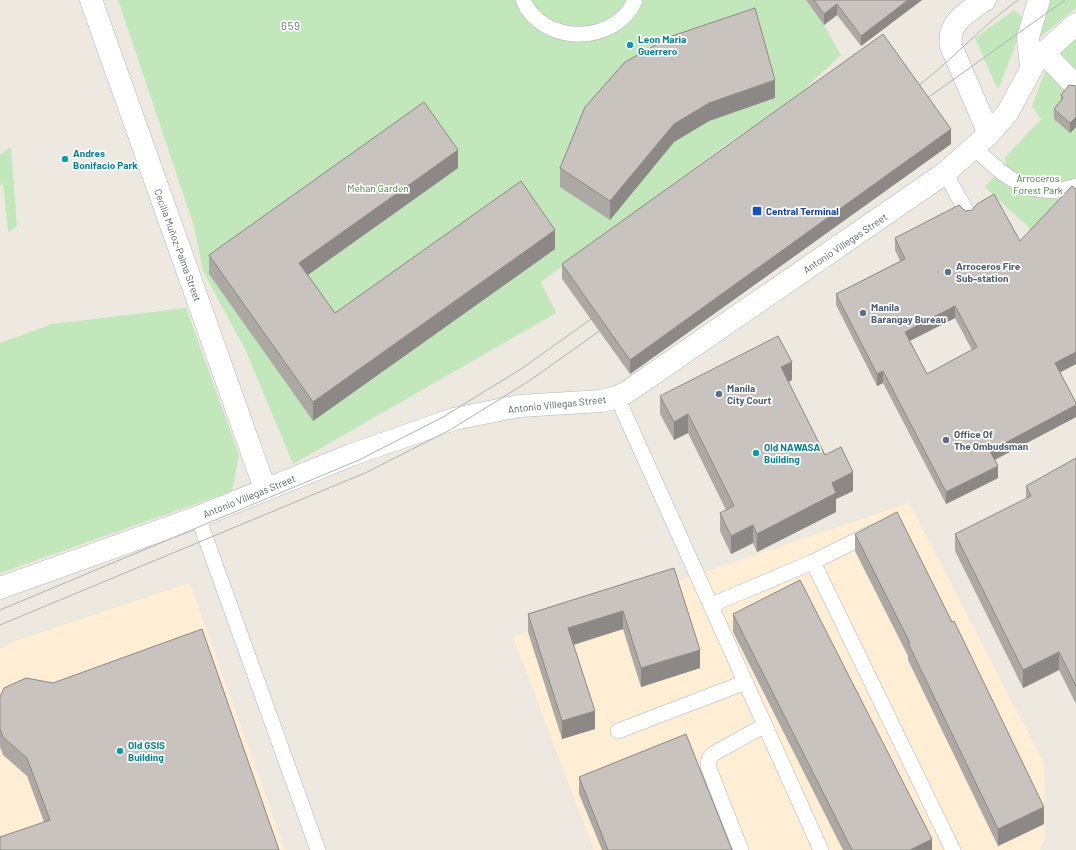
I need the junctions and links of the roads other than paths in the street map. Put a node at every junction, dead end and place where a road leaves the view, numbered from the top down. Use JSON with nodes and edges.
{"nodes":[{"id":1,"x":91,"y":0,"type":"edge"},
{"id":2,"x":523,"y":0,"type":"edge"},
{"id":3,"x":635,"y":0,"type":"edge"},
{"id":4,"x":985,"y":0,"type":"edge"},
{"id":5,"x":1039,"y":0,"type":"edge"},
{"id":6,"x":1076,"y":24,"type":"edge"},
{"id":7,"x":1037,"y":59,"type":"junction"},
{"id":8,"x":1074,"y":84,"type":"edge"},
{"id":9,"x":981,"y":141,"type":"junction"},
{"id":10,"x":945,"y":173,"type":"junction"},
{"id":11,"x":1076,"y":186,"type":"edge"},
{"id":12,"x":968,"y":214,"type":"edge"},
{"id":13,"x":618,"y":397,"type":"junction"},
{"id":14,"x":265,"y":489,"type":"junction"},
{"id":15,"x":198,"y":518,"type":"junction"},
{"id":16,"x":887,"y":525,"type":"edge"},
{"id":17,"x":813,"y":562,"type":"junction"},
{"id":18,"x":0,"y":588,"type":"edge"},
{"id":19,"x":711,"y":605,"type":"junction"},
{"id":20,"x":746,"y":682,"type":"junction"},
{"id":21,"x":765,"y":724,"type":"junction"},
{"id":22,"x":618,"y":731,"type":"dead end"},
{"id":23,"x":318,"y":850,"type":"edge"},
{"id":24,"x":741,"y":850,"type":"edge"},
{"id":25,"x":821,"y":850,"type":"edge"},
{"id":26,"x":953,"y":850,"type":"edge"}],
"edges":[{"from":1,"to":14,"type":"street","name":"Cecilia Muñoz-Palma Street"},
{"from":2,"to":3,"type":"lane"},
{"from":4,"to":9,"type":"street"},
{"from":5,"to":7,"type":"street"},
{"from":6,"to":7,"type":"street","name":"Antonio Villegas Street"},
{"from":7,"to":8,"type":"street"},
{"from":7,"to":9,"type":"street","name":"Antonio Villegas Street"},
{"from":9,"to":10,"type":"street","name":"Antonio Villegas Street"},
{"from":9,"to":11,"type":"lane"},
{"from":10,"to":12,"type":"lane"},
{"from":10,"to":13,"type":"street","name":"Antonio Villegas Street"},
{"from":13,"to":14,"type":"street","name":"Antonio Villegas Street"},
{"from":13,"to":19,"type":"lane"},
{"from":14,"to":15,"type":"street","name":"Antonio Villegas Street"},
{"from":15,"to":18,"type":"street","name":"Antonio Villegas Street"},
{"from":15,"to":23,"type":"lane"},
{"from":16,"to":17,"type":"lane"},
{"from":17,"to":19,"type":"lane"},
{"from":17,"to":26,"type":"lane"},
{"from":19,"to":20,"type":"lane"},
{"from":20,"to":21,"type":"lane"},
{"from":20,"to":22,"type":"lane"},
{"from":21,"to":24,"type":"lane"},
{"from":21,"to":25,"type":"lane"}]}
